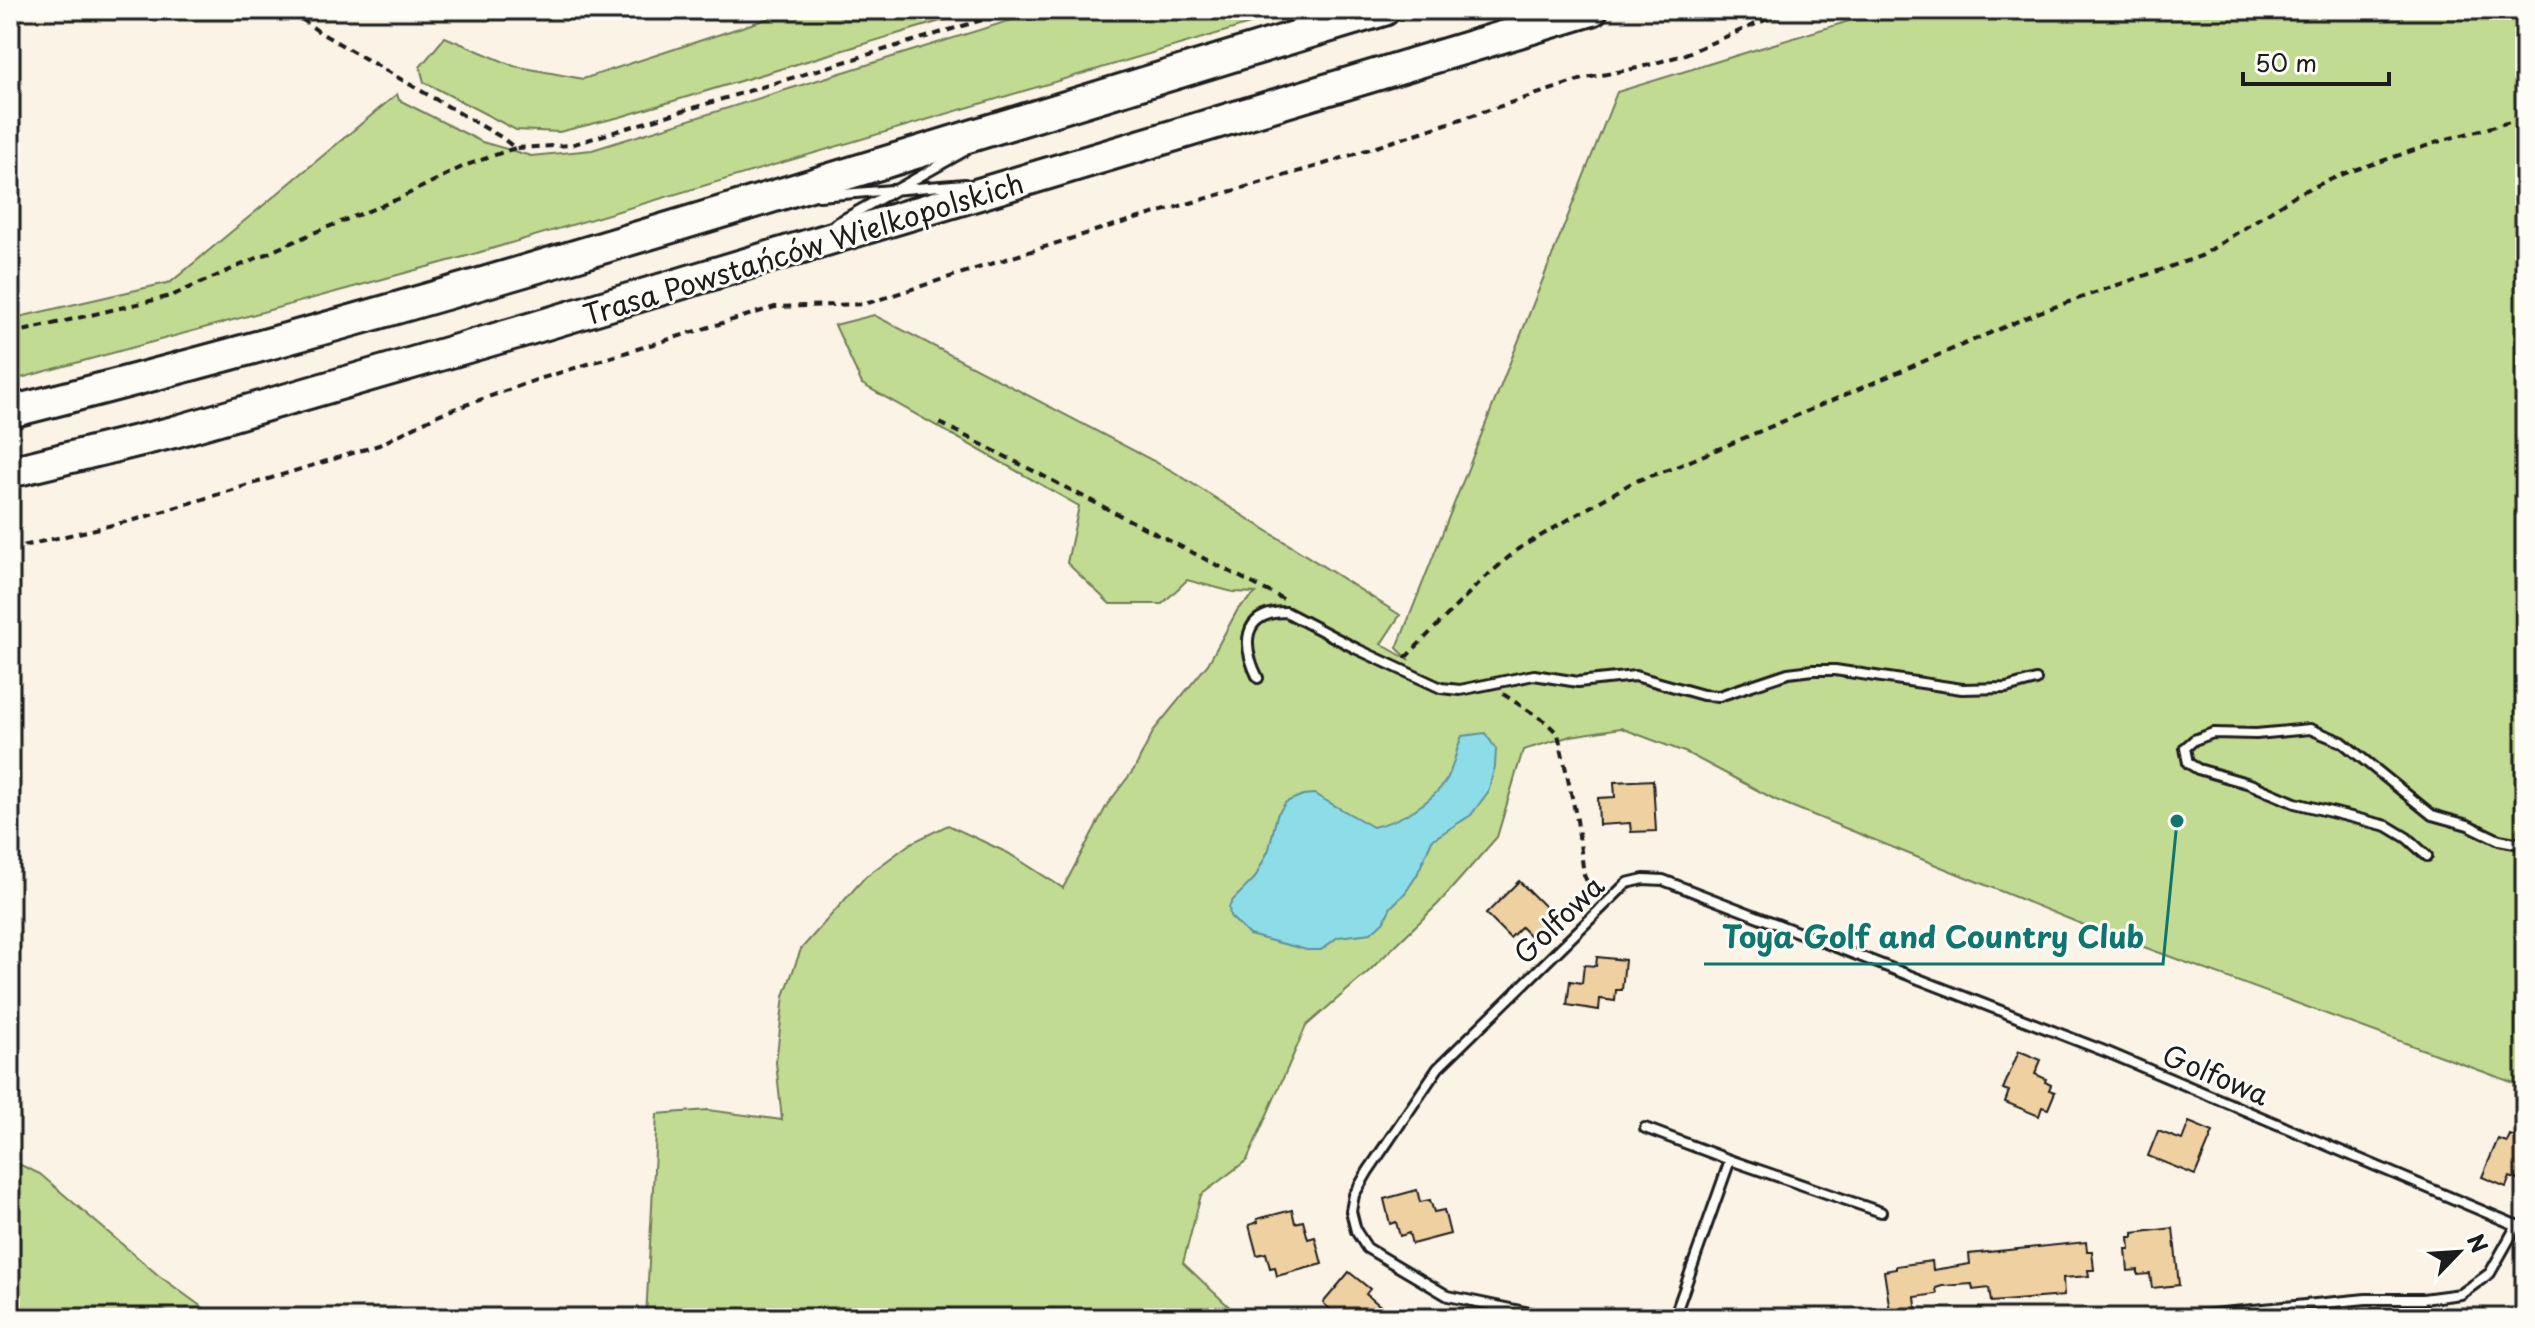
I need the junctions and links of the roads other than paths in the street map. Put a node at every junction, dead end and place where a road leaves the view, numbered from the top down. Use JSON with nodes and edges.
{"nodes":[{"id":1,"x":1384,"y":10,"type":"edge"},
{"id":2,"x":1592,"y":10,"type":"edge"},
{"id":3,"x":1017,"y":122,"type":"junction"},
{"id":4,"x":1034,"y":179,"type":"junction"},
{"id":5,"x":896,"y":190,"type":"junction"},
{"id":6,"x":763,"y":200,"type":"junction"},
{"id":7,"x":831,"y":226,"type":"dead end"},
{"id":8,"x":818,"y":233,"type":"dead end"},
{"id":9,"x":778,"y":255,"type":"junction"},
{"id":10,"x":10,"y":412,"type":"edge"},
{"id":11,"x":10,"y":472,"type":"edge"},
{"id":12,"x":1258,"y":678,"type":"dead end"},
{"id":13,"x":2036,"y":680,"type":"dead end"},
{"id":14,"x":2525,"y":840,"type":"edge"},
{"id":15,"x":2427,"y":856,"type":"dead end"},
{"id":16,"x":1645,"y":1128,"type":"dead end"},
{"id":17,"x":1730,"y":1160,"type":"junction"},
{"id":18,"x":1881,"y":1212,"type":"dead end"},
{"id":19,"x":2521,"y":1227,"type":"edge"},
{"id":20,"x":1554,"y":1318,"type":"edge"},
{"id":21,"x":1674,"y":1318,"type":"edge"},
{"id":22,"x":2171,"y":1318,"type":"edge"}],
"edges":[{"from":1,"to":3,"type":"highway","name":"Trasa Powstańców Wielkopolskich"},
{"from":2,"to":4,"type":"highway","name":"Trasa Powstańców Wielkopolskich"},
{"from":3,"to":5,"type":"lane"},
{"from":3,"to":6,"type":"highway","name":"Trasa Powstańców Wielkopolskich"},
{"from":4,"to":5,"type":"lane"},
{"from":4,"to":9,"type":"highway","name":"Trasa Powstańców Wielkopolskich"},
{"from":5,"to":6,"type":"lane"},
{"from":5,"to":7,"type":"lane"},
{"from":6,"to":10,"type":"highway","name":"Trasa Powstańców Wielkopolskich"},
{"from":8,"to":9,"type":"lane"},
{"from":9,"to":11,"type":"highway","name":"Trasa Powstańców Wielkopolskich"},
{"from":12,"to":13,"type":"lane"},
{"from":14,"to":15,"type":"lane"},
{"from":16,"to":17,"type":"lane"},
{"from":17,"to":18,"type":"lane"},
{"from":17,"to":21,"type":"lane"},
{"from":19,"to":20,"type":"lane","name":"Golfowa"},
{"from":19,"to":22,"type":"lane","name":"Golfowa"}]}
